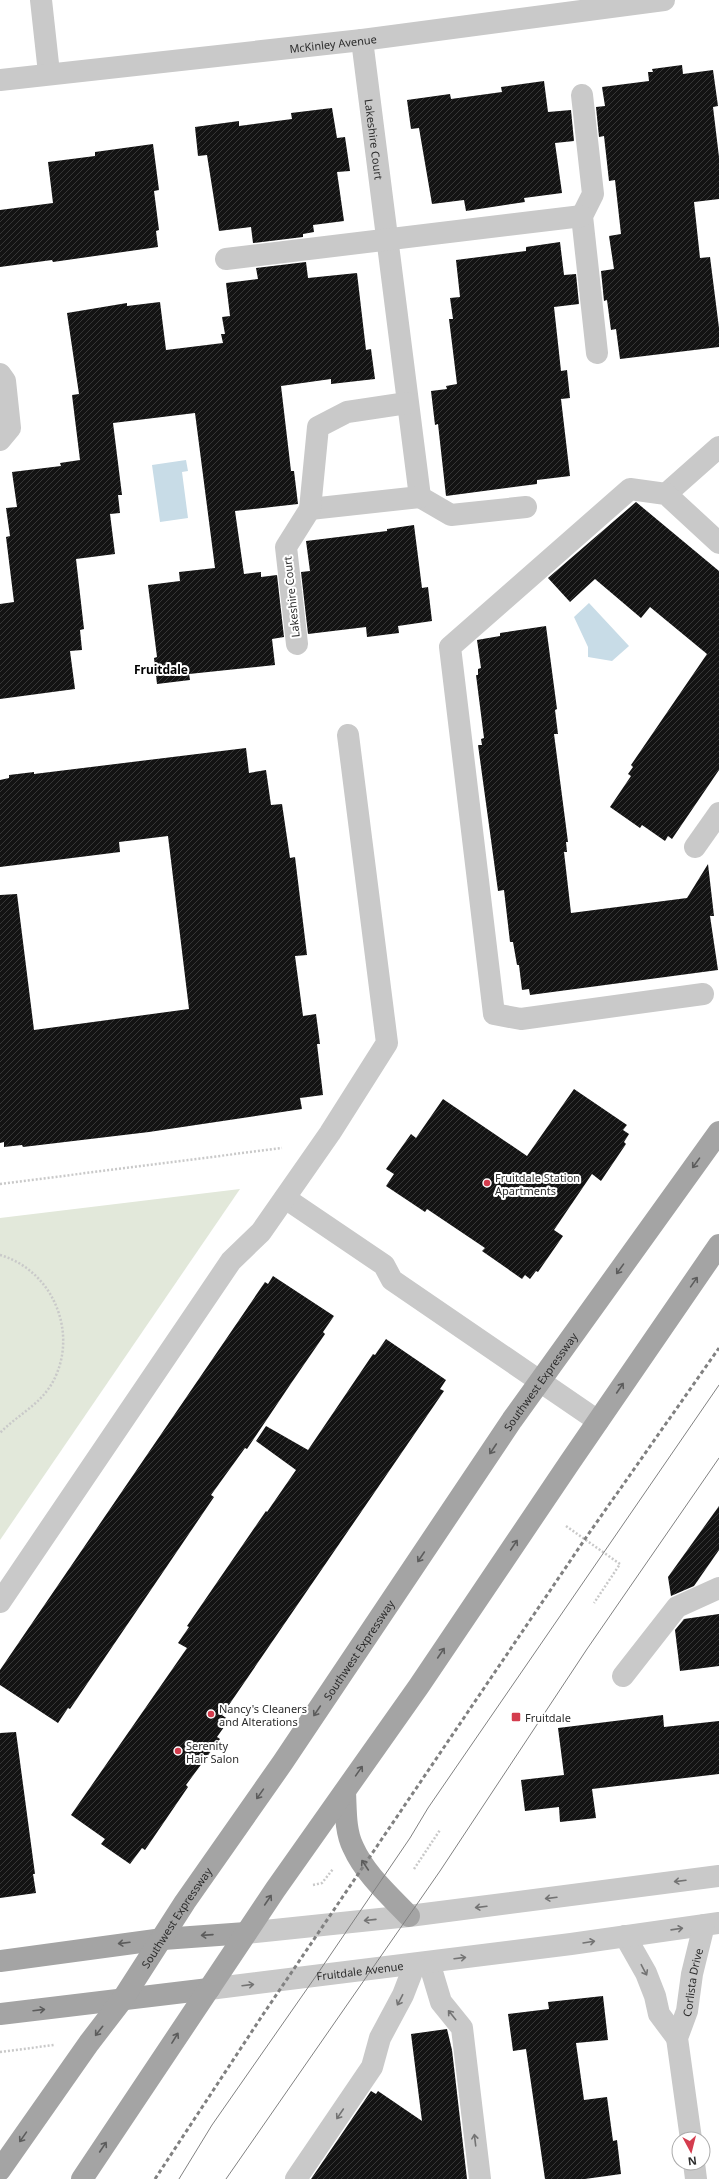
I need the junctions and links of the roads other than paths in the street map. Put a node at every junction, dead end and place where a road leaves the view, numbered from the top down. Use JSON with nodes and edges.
{"nodes":[{"id":1,"x":41,"y":0,"type":"edge"},
{"id":2,"x":664,"y":0,"type":"edge"},
{"id":3,"x":362,"y":40,"type":"junction"},
{"id":4,"x":49,"y":73,"type":"junction"},
{"id":5,"x":0,"y":80,"type":"edge"},
{"id":6,"x":582,"y":96,"type":"dead end"},
{"id":7,"x":582,"y":216,"type":"junction"},
{"id":8,"x":388,"y":239,"type":"junction"},
{"id":9,"x":226,"y":259,"type":"dead end"},
{"id":10,"x":597,"y":353,"type":"dead end"},
{"id":11,"x":0,"y":374,"type":"edge"},
{"id":12,"x":407,"y":403,"type":"junction"},
{"id":13,"x":0,"y":440,"type":"edge"},
{"id":14,"x":719,"y":447,"type":"edge"},
{"id":15,"x":666,"y":494,"type":"junction"},
{"id":16,"x":420,"y":497,"type":"junction"},
{"id":17,"x":526,"y":507,"type":"dead end"},
{"id":18,"x":310,"y":509,"type":"junction"},
{"id":19,"x":719,"y":543,"type":"edge"},
{"id":20,"x":297,"y":644,"type":"dead end"},
{"id":21,"x":348,"y":735,"type":"dead end"},
{"id":22,"x":719,"y":813,"type":"edge"},
{"id":23,"x":695,"y":847,"type":"dead end"},
{"id":24,"x":703,"y":994,"type":"dead end"},
{"id":25,"x":719,"y":1132,"type":"edge"},
{"id":26,"x":285,"y":1198,"type":"junction"},
{"id":27,"x":719,"y":1245,"type":"edge"},
{"id":28,"x":539,"y":1382,"type":"junction"},
{"id":29,"x":598,"y":1421,"type":"junction"},
{"id":30,"x":719,"y":1588,"type":"edge"},
{"id":31,"x":0,"y":1602,"type":"edge"},
{"id":32,"x":623,"y":1676,"type":"dead end"},
{"id":33,"x":345,"y":1792,"type":"junction"},
{"id":34,"x":719,"y":1876,"type":"edge"},
{"id":35,"x":409,"y":1916,"type":"junction"},
{"id":36,"x":712,"y":1924,"type":"edge"},
{"id":37,"x":246,"y":1933,"type":"junction"},
{"id":38,"x":625,"y":1936,"type":"junction"},
{"id":39,"x":163,"y":1939,"type":"junction"},
{"id":40,"x":0,"y":1961,"type":"edge"},
{"id":41,"x":422,"y":1963,"type":"junction"},
{"id":42,"x":209,"y":1989,"type":"junction"},
{"id":43,"x":122,"y":2000,"type":"junction"},
{"id":44,"x":0,"y":2014,"type":"edge"},
{"id":45,"x":677,"y":2038,"type":"junction"},
{"id":46,"x":690,"y":2131,"type":"edge"},
{"id":47,"x":0,"y":2170,"type":"edge"},
{"id":48,"x":82,"y":2179,"type":"edge"},
{"id":49,"x":296,"y":2179,"type":"edge"},
{"id":50,"x":480,"y":2179,"type":"edge"}],
"edges":[{"from":1,"to":4,"type":"street"},
{"from":2,"to":3,"type":"street","name":"McKinley Avenue"},
{"from":3,"to":4,"type":"street","name":"McKinley Avenue"},
{"from":3,"to":8,"type":"street","name":"Lakeshire Court"},
{"from":4,"to":5,"type":"street","name":"McKinley Avenue"},
{"from":6,"to":7,"type":"street"},
{"from":7,"to":8,"type":"street"},
{"from":7,"to":10,"type":"street"},
{"from":8,"to":9,"type":"street"},
{"from":8,"to":12,"type":"street","name":"Lakeshire Court"},
{"from":11,"to":13,"type":"street"},
{"from":12,"to":16,"type":"street","name":"Lakeshire Court"},
{"from":12,"to":18,"type":"street","name":"Lakeshire Court"},
{"from":14,"to":15,"type":"street"},
{"from":15,"to":19,"type":"street"},
{"from":15,"to":24,"type":"street"},
{"from":16,"to":17,"type":"street"},
{"from":16,"to":18,"type":"street"},
{"from":18,"to":20,"type":"street","name":"Lakeshire Court"},
{"from":21,"to":26,"type":"street"},
{"from":22,"to":23,"type":"street"},
{"from":25,"to":28,"type":"main road","name":"Southwest Expressway","one_way":true},
{"from":26,"to":28,"type":"street"},
{"from":26,"to":31,"type":"street"},
{"from":29,"to":27,"type":"main road","one_way":true},
{"from":28,"to":29,"type":"street"},
{"from":28,"to":39,"type":"main road","name":"Southwest Expressway","one_way":true},
{"from":33,"to":29,"type":"main road","one_way":true},
{"from":30,"to":32,"type":"street"},
{"from":35,"to":33,"type":"main road","one_way":true},
{"from":37,"to":33,"type":"main road","one_way":true},
{"from":34,"to":35,"type":"street","one_way":true},
{"from":35,"to":37,"type":"street","one_way":true},
{"from":38,"to":36,"type":"street","name":"Fruitdale Avenue","one_way":true},
{"from":36,"to":45,"type":"street","name":"Corlista Drive"},
{"from":37,"to":39,"type":"main road","one_way":true},
{"from":37,"to":42,"type":"main road"},
{"from":41,"to":38,"type":"street","name":"Fruitdale Avenue","one_way":true},
{"from":38,"to":45,"type":"street","name":"Corlista Drive","one_way":true},
{"from":39,"to":40,"type":"main road","one_way":true},
{"from":39,"to":43,"type":"main road","name":"Southwest Expressway"},
{"from":42,"to":41,"type":"street","name":"Fruitdale Avenue","one_way":true},
{"from":41,"to":49,"type":"street","one_way":true},
{"from":50,"to":41,"type":"street","one_way":true},
{"from":42,"to":43,"type":"main road","name":"Fruitdale Avenue"},
{"from":48,"to":42,"type":"main road","one_way":true},
{"from":44,"to":43,"type":"main road","name":"Fruitdale Avenue","one_way":true},
{"from":43,"to":47,"type":"main road","name":"Southwest Expressway","one_way":true},
{"from":45,"to":46,"type":"street","name":"Corlista Drive"}]}
